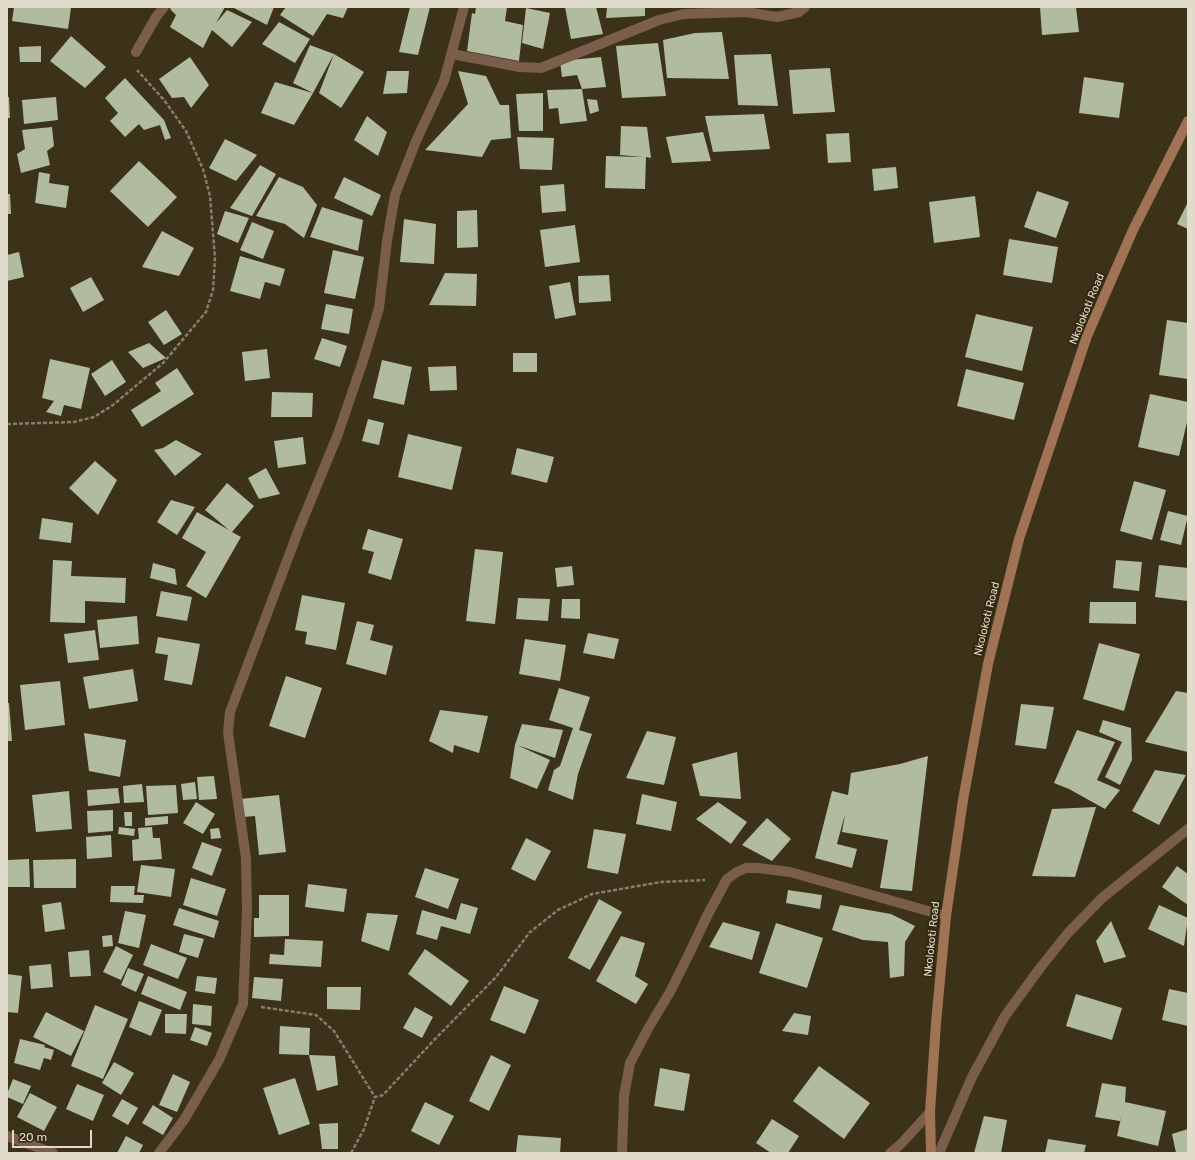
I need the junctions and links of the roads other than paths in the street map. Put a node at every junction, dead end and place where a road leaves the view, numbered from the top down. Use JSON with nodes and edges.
{"nodes":[{"id":1,"x":164,"y":7,"type":"edge"},
{"id":2,"x":464,"y":7,"type":"edge"},
{"id":3,"x":805,"y":7,"type":"edge"},
{"id":4,"x":136,"y":52,"type":"road end"},
{"id":5,"x":452,"y":54,"type":"junction"},
{"id":6,"x":1188,"y":121,"type":"edge"},
{"id":7,"x":1188,"y":829,"type":"edge"},
{"id":8,"x":946,"y":916,"type":"junction"},
{"id":9,"x":930,"y":1112,"type":"junction"},
{"id":10,"x":7,"y":1136,"type":"edge"},
{"id":11,"x":53,"y":1153,"type":"edge"},
{"id":12,"x":159,"y":1153,"type":"edge"},
{"id":13,"x":622,"y":1153,"type":"edge"},
{"id":14,"x":890,"y":1153,"type":"edge"},
{"id":15,"x":931,"y":1153,"type":"edge"},
{"id":16,"x":939,"y":1153,"type":"edge"}],
"edges":[{"from":1,"to":4,"type":"street"},
{"from":2,"to":5,"type":"street"},
{"from":3,"to":5,"type":"street"},
{"from":5,"to":12,"type":"street"},
{"from":6,"to":8,"type":"main road","name":"Nkolokoti Road"},
{"from":7,"to":16,"type":"street"},
{"from":8,"to":9,"type":"main road","name":"Nkolokoti Road"},
{"from":8,"to":13,"type":"street"},
{"from":9,"to":14,"type":"street"},
{"from":9,"to":15,"type":"main road","name":"Nkolokoti Road"},
{"from":10,"to":11,"type":"street"}]}
